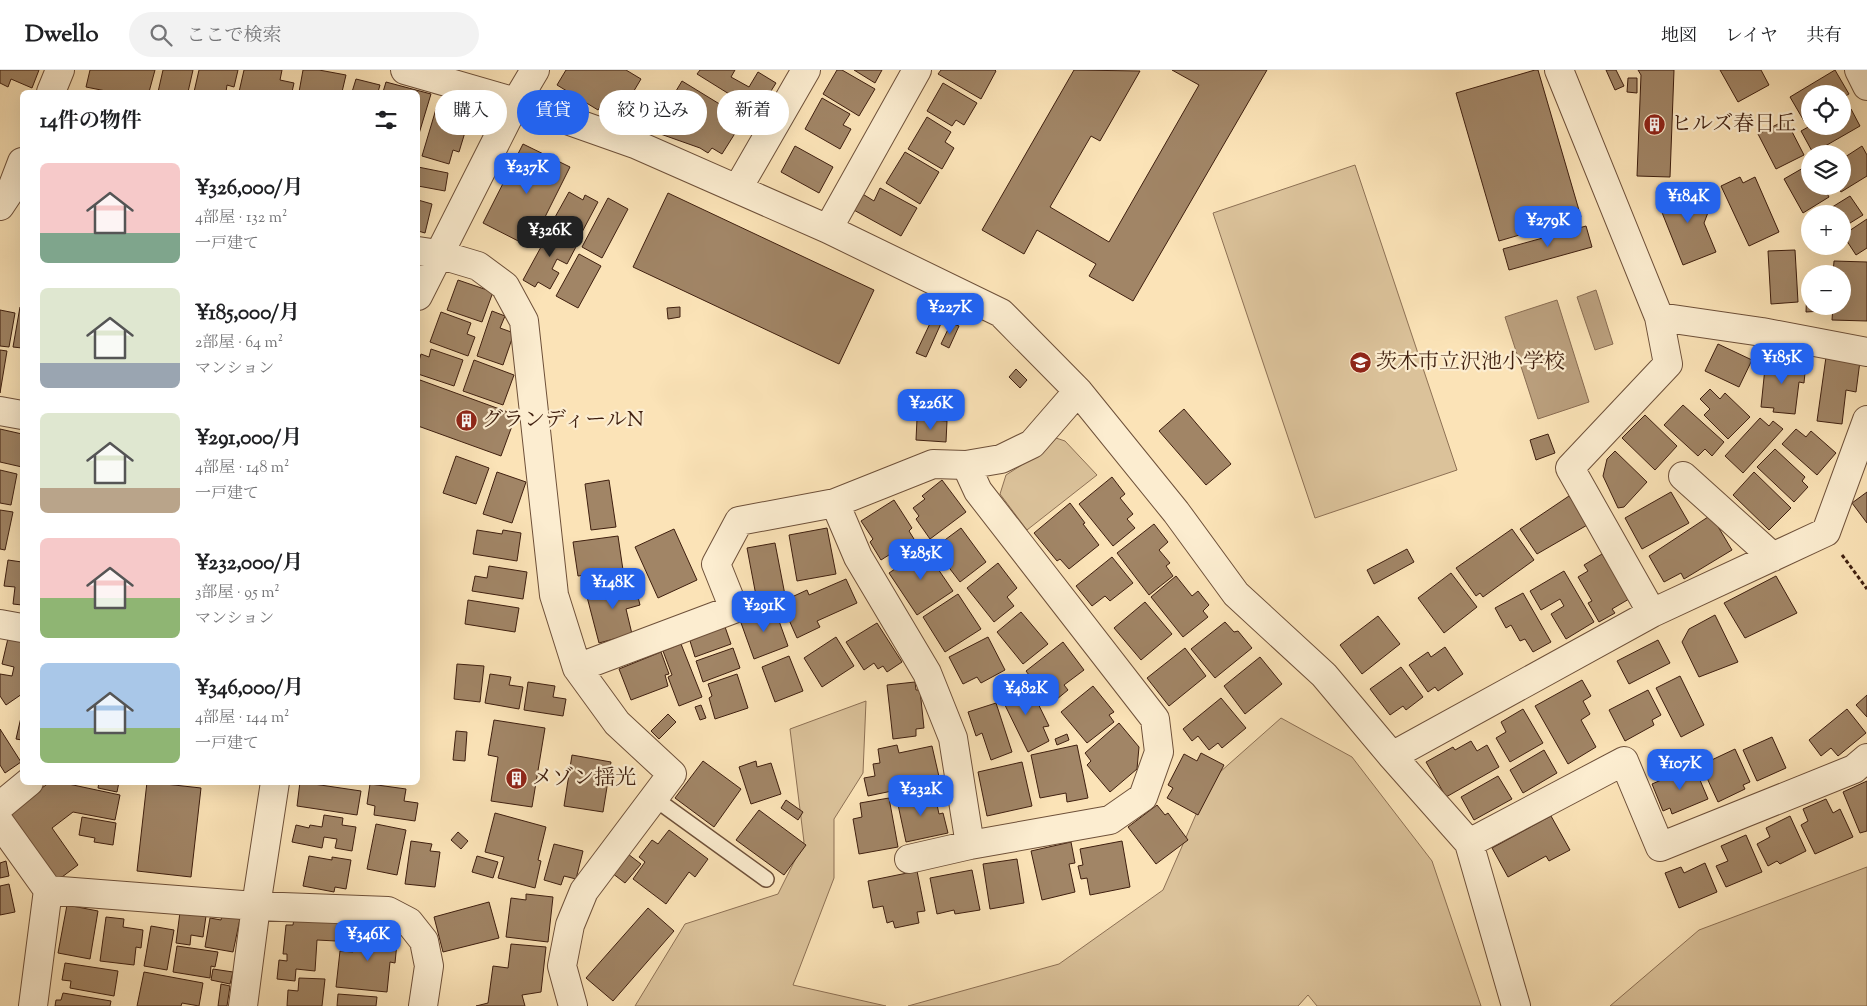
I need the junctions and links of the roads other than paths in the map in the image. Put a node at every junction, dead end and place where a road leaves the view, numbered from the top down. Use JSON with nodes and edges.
{"nodes":[{"id":1,"x":60,"y":70,"type":"edge"},
{"id":2,"x":405,"y":70,"type":"edge"},
{"id":3,"x":535,"y":70,"type":"edge"},
{"id":4,"x":806,"y":70,"type":"edge"},
{"id":5,"x":917,"y":70,"type":"edge"},
{"id":6,"x":1559,"y":70,"type":"edge"},
{"id":7,"x":1860,"y":70,"type":"edge"},
{"id":8,"x":1867,"y":86,"type":"edge"},
{"id":9,"x":52,"y":90,"type":"edge"},
{"id":10,"x":516,"y":102,"type":"junction"},
{"id":11,"x":20,"y":167,"type":"edge"},
{"id":12,"x":738,"y":188,"type":"junction"},
{"id":13,"x":9,"y":193,"type":"edge"},
{"id":14,"x":828,"y":229,"type":"junction"},
{"id":15,"x":428,"y":252,"type":"edge"},
{"id":16,"x":420,"y":287,"type":"edge"},
{"id":17,"x":1659,"y":317,"type":"junction"},
{"id":18,"x":1867,"y":352,"type":"edge"},
{"id":19,"x":1078,"y":391,"type":"junction"},
{"id":20,"x":0,"y":411,"type":"edge"},
{"id":21,"x":20,"y":415,"type":"edge"},
{"id":22,"x":1867,"y":420,"type":"edge"},
{"id":23,"x":966,"y":465,"type":"junction"},
{"id":24,"x":1683,"y":476,"type":"dead end"},
{"id":25,"x":835,"y":503,"type":"junction"},
{"id":26,"x":1773,"y":557,"type":"junction"},
{"id":27,"x":1652,"y":613,"type":"junction"},
{"id":28,"x":0,"y":624,"type":"edge"},
{"id":29,"x":20,"y":628,"type":"edge"},
{"id":30,"x":576,"y":668,"type":"junction"},
{"id":31,"x":1392,"y":756,"type":"junction"},
{"id":32,"x":1867,"y":758,"type":"edge"},
{"id":33,"x":25,"y":785,"type":"edge"},
{"id":34,"x":275,"y":785,"type":"edge"},
{"id":35,"x":654,"y":798,"type":"junction"},
{"id":36,"x":0,"y":806,"type":"edge"},
{"id":37,"x":0,"y":823,"type":"edge"},
{"id":38,"x":1469,"y":842,"type":"junction"},
{"id":39,"x":970,"y":846,"type":"junction"},
{"id":40,"x":909,"y":859,"type":"dead end"},
{"id":41,"x":766,"y":879,"type":"dead end"},
{"id":42,"x":48,"y":890,"type":"junction"},
{"id":43,"x":256,"y":906,"type":"junction"},
{"id":44,"x":33,"y":1006,"type":"edge"},
{"id":45,"x":243,"y":1006,"type":"edge"},
{"id":46,"x":423,"y":1006,"type":"edge"},
{"id":47,"x":573,"y":1006,"type":"edge"},
{"id":48,"x":1516,"y":1006,"type":"edge"}],
"edges":[{"from":1,"to":9,"type":"street"},
{"from":2,"to":10,"type":"street"},
{"from":3,"to":10,"type":"street"},
{"from":4,"to":12,"type":"street"},
{"from":5,"to":14,"type":"street"},
{"from":6,"to":17,"type":"street"},
{"from":7,"to":8,"type":"street"},
{"from":10,"to":12,"type":"street"},
{"from":10,"to":15,"type":"street"},
{"from":11,"to":13,"type":"street"},
{"from":12,"to":14,"type":"street"},
{"from":14,"to":19,"type":"street"},
{"from":15,"to":16,"type":"street"},
{"from":15,"to":30,"type":"street"},
{"from":17,"to":18,"type":"street"},
{"from":17,"to":27,"type":"street"},
{"from":19,"to":23,"type":"street"},
{"from":19,"to":31,"type":"street"},
{"from":20,"to":21,"type":"street"},
{"from":22,"to":26,"type":"street"},
{"from":23,"to":25,"type":"street"},
{"from":23,"to":39,"type":"street"},
{"from":24,"to":26,"type":"street"},
{"from":25,"to":30,"type":"street"},
{"from":25,"to":39,"type":"street"},
{"from":26,"to":27,"type":"street"},
{"from":27,"to":31,"type":"street"},
{"from":28,"to":29,"type":"street"},
{"from":30,"to":35,"type":"street"},
{"from":31,"to":38,"type":"street"},
{"from":32,"to":38,"type":"street"},
{"from":33,"to":36,"type":"street"},
{"from":34,"to":43,"type":"street"},
{"from":35,"to":41,"type":"lane"},
{"from":35,"to":47,"type":"street"},
{"from":37,"to":42,"type":"street"},
{"from":38,"to":48,"type":"street"},
{"from":39,"to":40,"type":"street"},
{"from":42,"to":43,"type":"street"},
{"from":42,"to":44,"type":"street"},
{"from":43,"to":45,"type":"street"},
{"from":43,"to":46,"type":"street"}]}
